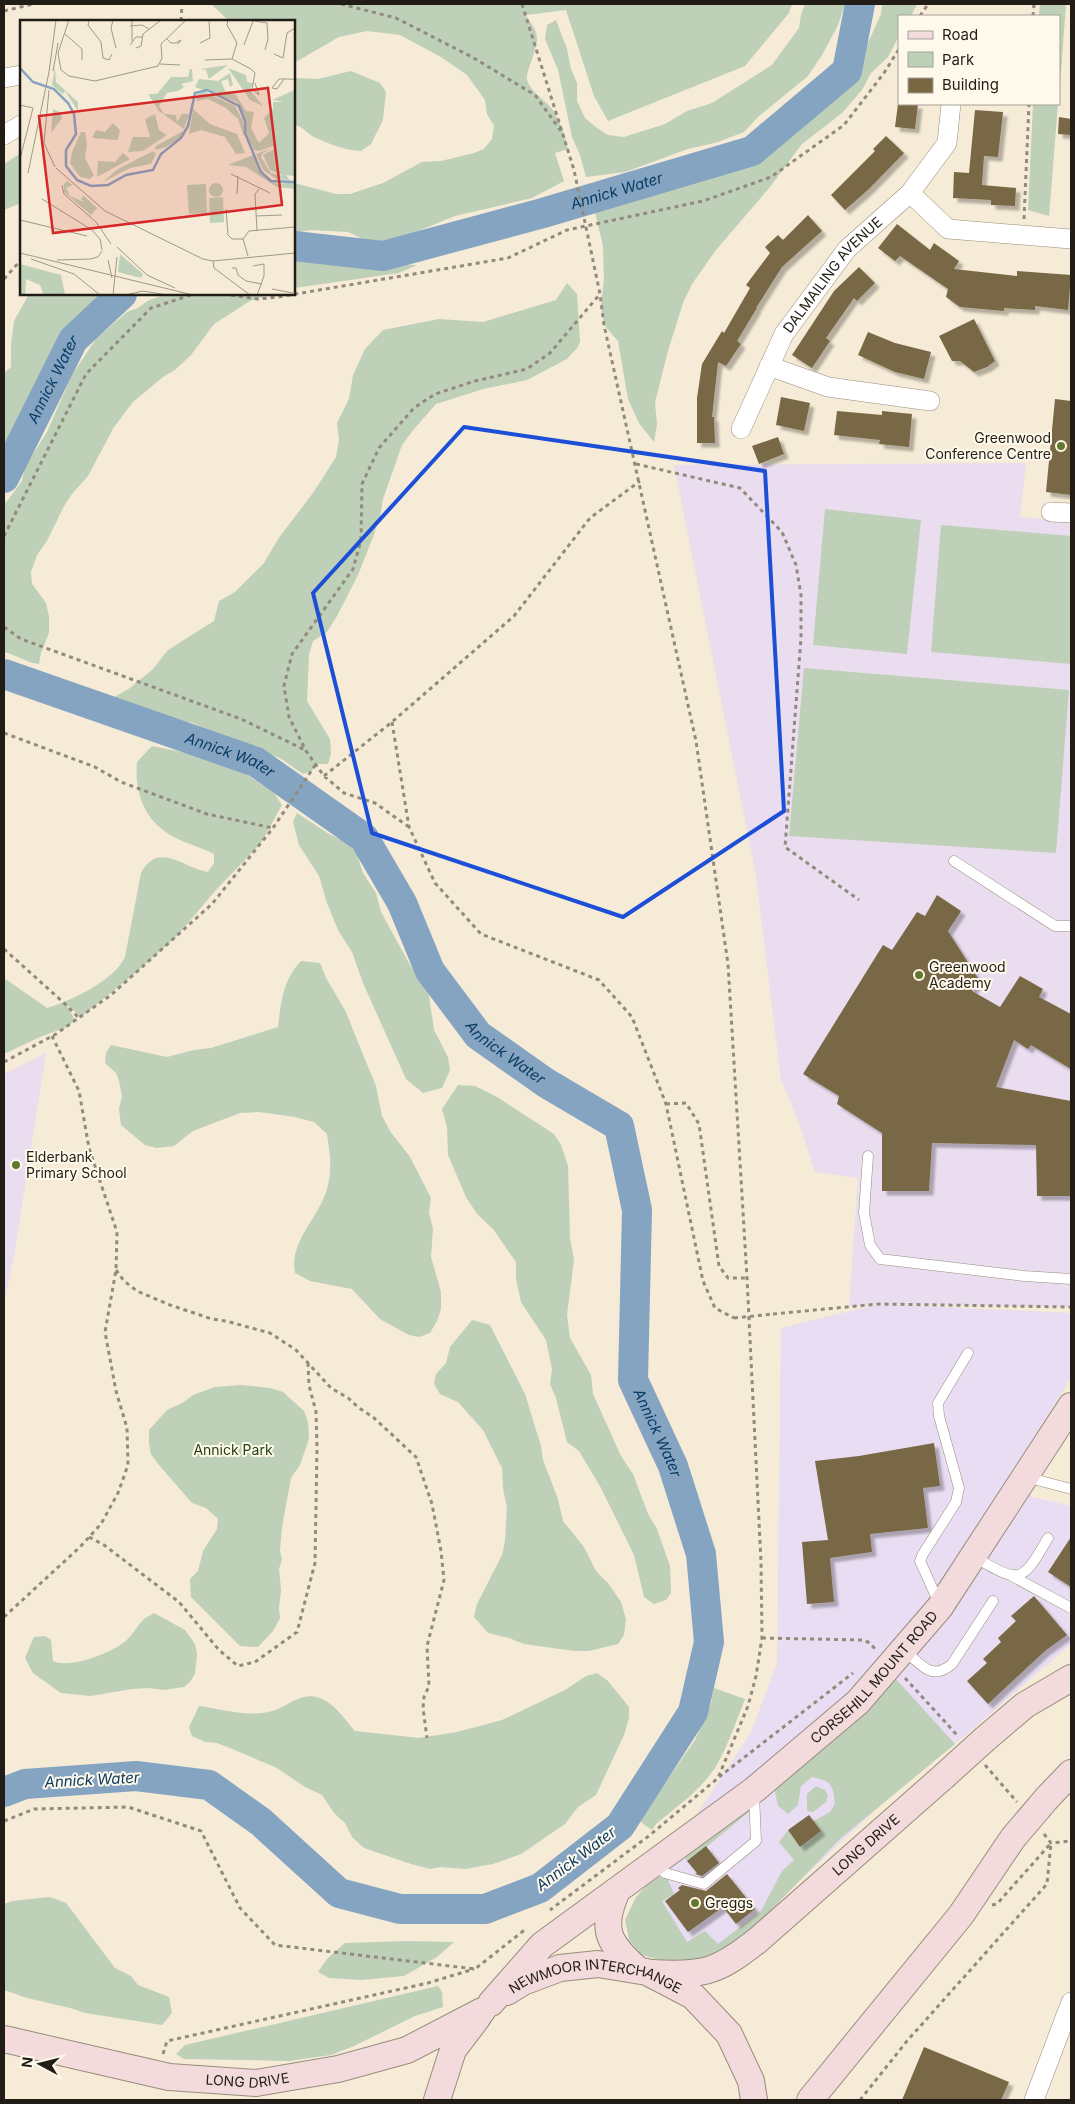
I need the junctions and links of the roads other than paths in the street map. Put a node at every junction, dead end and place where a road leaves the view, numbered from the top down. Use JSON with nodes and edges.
{"nodes":[{"id":1,"x":20,"y":75,"type":"edge"},
{"id":2,"x":4,"y":78,"type":"edge"},
{"id":3,"x":951,"y":105,"type":"edge"},
{"id":4,"x":20,"y":126,"type":"edge"},
{"id":5,"x":4,"y":135,"type":"edge"},
{"id":6,"x":910,"y":194,"type":"junction"},
{"id":7,"x":1071,"y":239,"type":"edge"},
{"id":8,"x":769,"y":366,"type":"junction"},
{"id":9,"x":930,"y":401,"type":"dead end"},
{"id":10,"x":741,"y":429,"type":"dead end"},
{"id":11,"x":1051,"y":512,"type":"dead end"},
{"id":12,"x":1071,"y":513,"type":"edge"},
{"id":13,"x":954,"y":861,"type":"dead end"},
{"id":14,"x":1071,"y":926,"type":"edge"},
{"id":15,"x":868,"y":1156,"type":"dead end"},
{"id":16,"x":1071,"y":1279,"type":"edge"},
{"id":17,"x":968,"y":1353,"type":"dead end"},
{"id":18,"x":1071,"y":1406,"type":"edge"},
{"id":19,"x":1025,"y":1477,"type":"junction"},
{"id":20,"x":1071,"y":1489,"type":"edge"},
{"id":21,"x":1048,"y":1538,"type":"dead end"},
{"id":22,"x":973,"y":1556,"type":"junction"},
{"id":23,"x":1011,"y":1575,"type":"junction"},
{"id":24,"x":993,"y":1601,"type":"dead end"},
{"id":25,"x":940,"y":1607,"type":"junction"},
{"id":26,"x":1071,"y":1608,"type":"edge"},
{"id":27,"x":903,"y":1649,"type":"junction"},
{"id":28,"x":1071,"y":1678,"type":"edge"},
{"id":29,"x":1071,"y":1773,"type":"edge"},
{"id":30,"x":754,"y":1790,"type":"junction"},
{"id":31,"x":655,"y":1864,"type":"junction"},
{"id":32,"x":616,"y":1893,"type":"junction"},
{"id":33,"x":642,"y":1971,"type":"junction"},
{"id":34,"x":1071,"y":2002,"type":"edge"},
{"id":35,"x":486,"y":2007,"type":"junction"},
{"id":36,"x":4,"y":2039,"type":"edge"},
{"id":37,"x":437,"y":2100,"type":"edge"},
{"id":38,"x":754,"y":2100,"type":"edge"},
{"id":39,"x":810,"y":2100,"type":"edge"},
{"id":40,"x":1034,"y":2100,"type":"edge"}],
"edges":[{"from":1,"to":2,"type":"street"},
{"from":3,"to":6,"type":"street","name":"DALMAILING AVENUE"},
{"from":4,"to":5,"type":"street"},
{"from":6,"to":7,"type":"street"},
{"from":6,"to":8,"type":"street","name":"DALMAILING AVENUE"},
{"from":8,"to":9,"type":"street"},
{"from":8,"to":10,"type":"street","name":"DALMAILING AVENUE"},
{"from":11,"to":12,"type":"street"},
{"from":13,"to":14,"type":"lane"},
{"from":15,"to":16,"type":"lane"},
{"from":17,"to":25,"type":"lane"},
{"from":18,"to":19,"type":"main road","name":"CORSEHILL MOUNT ROAD"},
{"from":19,"to":20,"type":"lane"},
{"from":19,"to":22,"type":"main road","name":"CORSEHILL MOUNT ROAD"},
{"from":21,"to":23,"type":"lane"},
{"from":22,"to":23,"type":"lane"},
{"from":22,"to":25,"type":"main road","name":"CORSEHILL MOUNT ROAD"},
{"from":23,"to":26,"type":"lane"},
{"from":24,"to":27,"type":"lane"},
{"from":25,"to":27,"type":"main road","name":"CORSEHILL MOUNT ROAD"},
{"from":27,"to":30,"type":"main road","name":"CORSEHILL MOUNT ROAD"},
{"from":28,"to":33,"type":"main road","name":"LONG DRIVE","bridge":true},
{"from":29,"to":39,"type":"main road","bridge":true},
{"from":30,"to":31,"type":"main road","name":"CORSEHILL MOUNT ROAD"},
{"from":30,"to":31,"type":"lane"},
{"from":31,"to":32,"type":"main road","name":"CORSEHILL MOUNT ROAD"},
{"from":32,"to":33,"type":"main road"},
{"from":32,"to":35,"type":"main road","name":"CORSEHILL MOUNT ROAD"},
{"from":33,"to":35,"type":"main road","name":"NEWMOOR INTERCHANGE"},
{"from":33,"to":38,"type":"main road","name":"NEWMOOR INTERCHANGE"},
{"from":34,"to":40,"type":"street"},
{"from":35,"to":36,"type":"main road","name":"LONG DRIVE"},
{"from":35,"to":37,"type":"main road","name":"NEWMOOR INTERCHANGE"}]}
